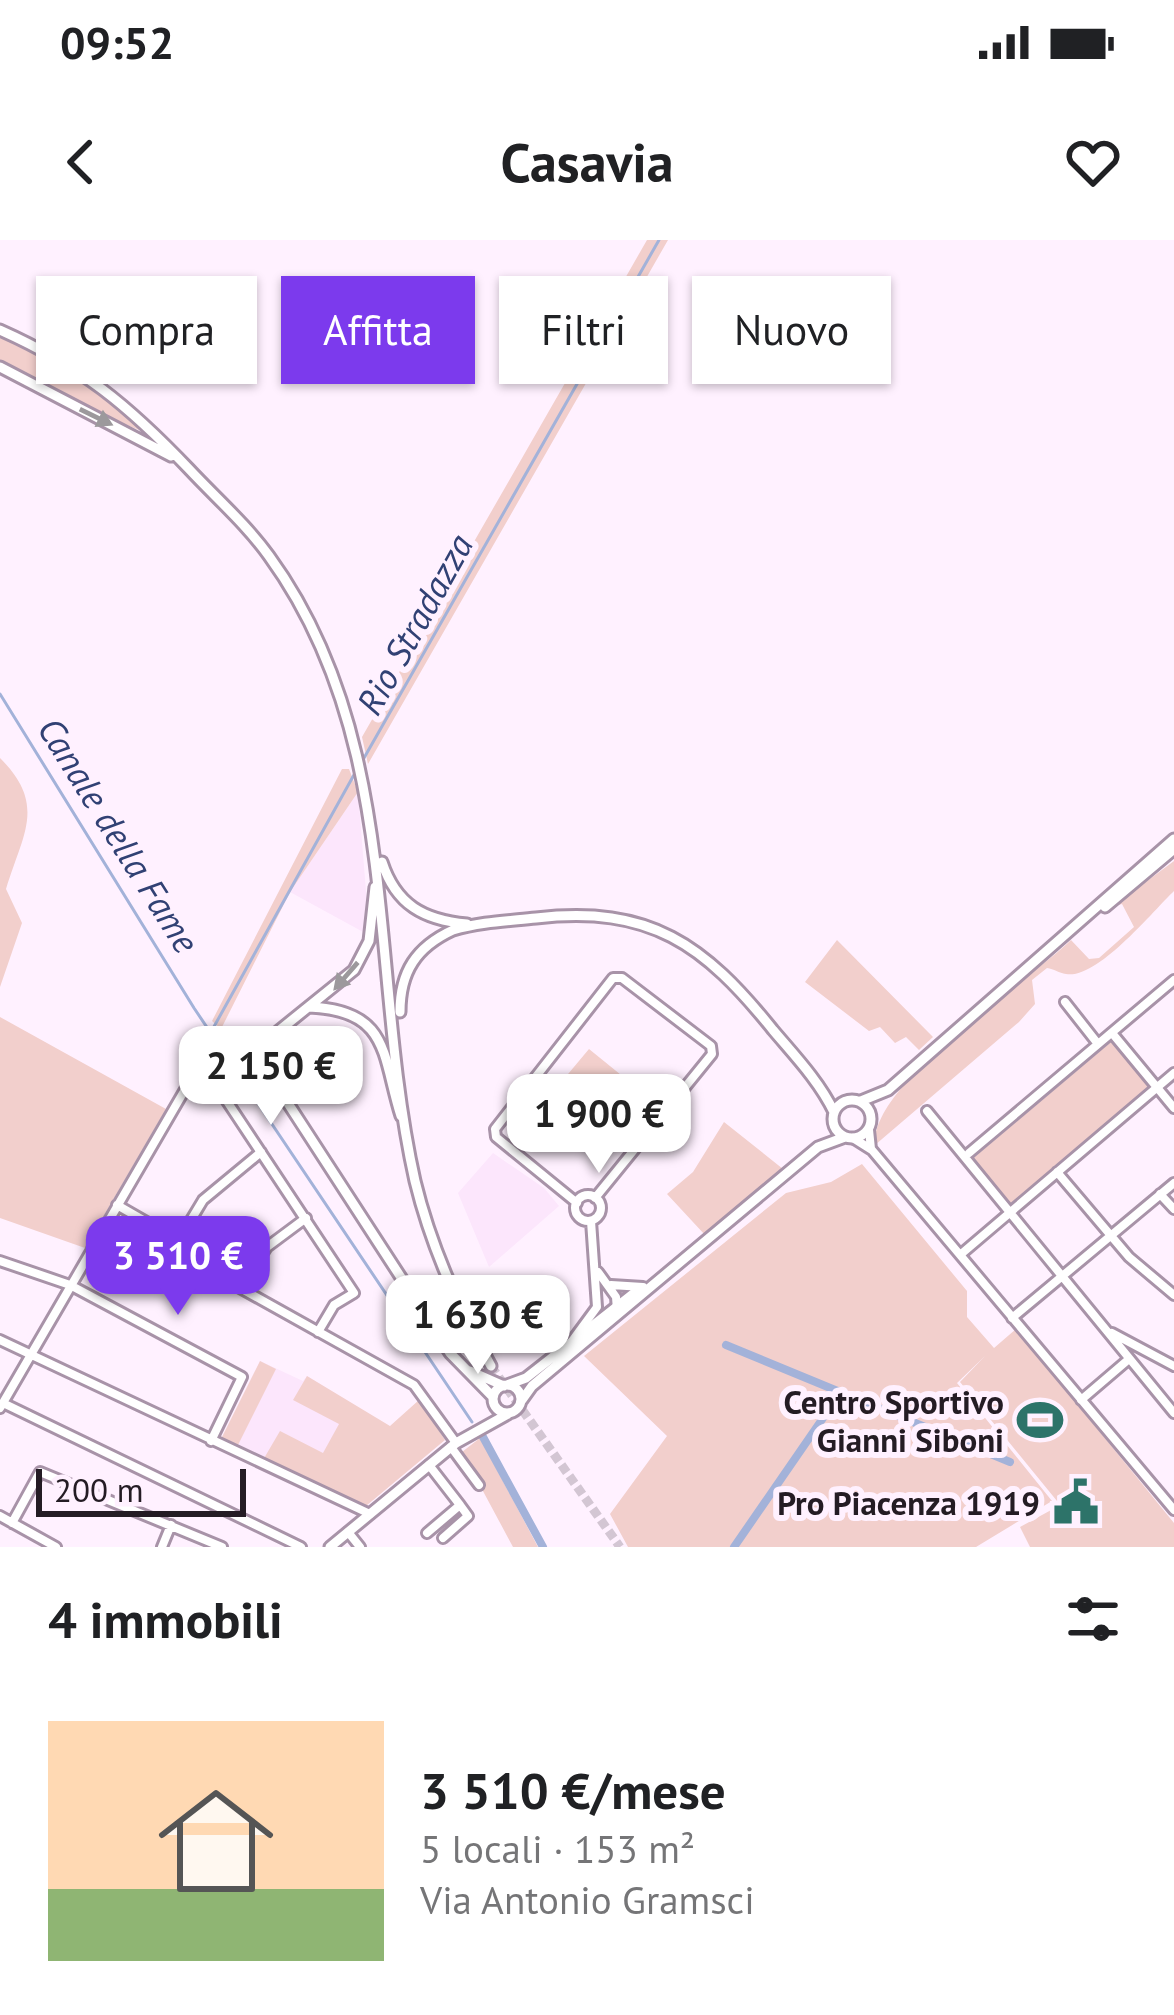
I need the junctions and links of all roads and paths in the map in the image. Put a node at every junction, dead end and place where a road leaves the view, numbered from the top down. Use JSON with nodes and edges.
{"nodes":[{"id":1,"x":0,"y":330,"type":"edge"},
{"id":2,"x":0,"y":367,"type":"edge"},
{"id":3,"x":190,"y":470,"type":"junction"},
{"id":4,"x":370,"y":820,"type":"junction"},
{"id":5,"x":1174,"y":847,"type":"edge"},
{"id":6,"x":375,"y":851,"type":"junction"},
{"id":7,"x":472,"y":925,"type":"junction"},
{"id":8,"x":1067,"y":936,"type":"junction"},
{"id":9,"x":1174,"y":980,"type":"edge"},
{"id":10,"x":1065,"y":1002,"type":"dead end"},
{"id":11,"x":309,"y":1007,"type":"junction"},
{"id":12,"x":1112,"y":1033,"type":"junction"},
{"id":13,"x":1098,"y":1044,"type":"junction"},
{"id":14,"x":400,"y":1071,"type":"junction"},
{"id":15,"x":1174,"y":1073,"type":"edge"},
{"id":16,"x":820,"y":1086,"type":"junction"},
{"id":17,"x":1158,"y":1088,"type":"junction"},
{"id":18,"x":887,"y":1090,"type":"junction"},
{"id":19,"x":848,"y":1100,"type":"junction"},
{"id":20,"x":861,"y":1101,"type":"junction"},
{"id":21,"x":1174,"y":1108,"type":"edge"},
{"id":22,"x":927,"y":1112,"type":"dead end"},
{"id":23,"x":834,"y":1117,"type":"junction"},
{"id":24,"x":872,"y":1117,"type":"junction"},
{"id":25,"x":868,"y":1130,"type":"junction"},
{"id":26,"x":849,"y":1138,"type":"junction"},
{"id":27,"x":818,"y":1148,"type":"junction"},
{"id":28,"x":872,"y":1150,"type":"junction"},
{"id":29,"x":261,"y":1152,"type":"junction"},
{"id":30,"x":410,"y":1153,"type":"junction"},
{"id":31,"x":969,"y":1153,"type":"dead end"},
{"id":32,"x":1057,"y":1172,"type":"junction"},
{"id":33,"x":1174,"y":1183,"type":"edge"},
{"id":34,"x":1160,"y":1194,"type":"junction"},
{"id":35,"x":595,"y":1198,"type":"junction"},
{"id":36,"x":577,"y":1203,"type":"junction"},
{"id":37,"x":117,"y":1205,"type":"junction"},
{"id":38,"x":1174,"y":1209,"type":"edge"},
{"id":39,"x":1010,"y":1212,"type":"junction"},
{"id":40,"x":306,"y":1218,"type":"junction"},
{"id":41,"x":591,"y":1220,"type":"junction"},
{"id":42,"x":1111,"y":1235,"type":"junction"},
{"id":43,"x":178,"y":1240,"type":"junction"},
{"id":44,"x":92,"y":1249,"type":"junction"},
{"id":45,"x":172,"y":1250,"type":"junction"},
{"id":46,"x":960,"y":1255,"type":"junction"},
{"id":47,"x":593,"y":1259,"type":"junction"},
{"id":48,"x":682,"y":1260,"type":"junction"},
{"id":49,"x":0,"y":1261,"type":"edge"},
{"id":50,"x":1061,"y":1276,"type":"junction"},
{"id":51,"x":604,"y":1281,"type":"junction"},
{"id":52,"x":70,"y":1286,"type":"junction"},
{"id":53,"x":643,"y":1287,"type":"junction"},
{"id":54,"x":240,"y":1288,"type":"junction"},
{"id":55,"x":1174,"y":1295,"type":"edge"},
{"id":56,"x":618,"y":1305,"type":"junction"},
{"id":57,"x":1012,"y":1318,"type":"junction"},
{"id":58,"x":1106,"y":1330,"type":"junction"},
{"id":59,"x":319,"y":1332,"type":"junction"},
{"id":60,"x":0,"y":1340,"type":"edge"},
{"id":61,"x":572,"y":1342,"type":"junction"},
{"id":62,"x":32,"y":1352,"type":"junction"},
{"id":63,"x":569,"y":1355,"type":"junction"},
{"id":64,"x":1129,"y":1359,"type":"junction"},
{"id":65,"x":491,"y":1366,"type":"tunnel mouth"},
{"id":66,"x":1174,"y":1366,"type":"edge"},
{"id":67,"x":465,"y":1368,"type":"junction"},
{"id":68,"x":506,"y":1386,"type":"junction"},
{"id":69,"x":493,"y":1398,"type":"junction"},
{"id":70,"x":522,"y":1400,"type":"junction"},
{"id":71,"x":1081,"y":1400,"type":"junction"},
{"id":72,"x":1,"y":1406,"type":"edge"},
{"id":73,"x":1174,"y":1413,"type":"edge"},
{"id":74,"x":508,"y":1414,"type":"junction"},
{"id":75,"x":484,"y":1421,"type":"junction"},
{"id":76,"x":211,"y":1441,"type":"junction"},
{"id":77,"x":453,"y":1445,"type":"junction"},
{"id":78,"x":428,"y":1465,"type":"junction"},
{"id":79,"x":479,"y":1485,"type":"dead end"},
{"id":80,"x":460,"y":1504,"type":"junction"},
{"id":81,"x":1174,"y":1510,"type":"edge"},
{"id":82,"x":370,"y":1514,"type":"junction"},
{"id":83,"x":0,"y":1516,"type":"edge"},
{"id":84,"x":12,"y":1523,"type":"junction"},
{"id":85,"x":171,"y":1525,"type":"junction"},
{"id":86,"x":348,"y":1532,"type":"junction"},
{"id":87,"x":427,"y":1533,"type":"dead end"},
{"id":88,"x":443,"y":1538,"type":"dead end"},
{"id":89,"x":56,"y":1547,"type":"edge"},
{"id":90,"x":163,"y":1547,"type":"edge"},
{"id":91,"x":222,"y":1547,"type":"edge"},
{"id":92,"x":302,"y":1547,"type":"edge"},
{"id":93,"x":330,"y":1547,"type":"edge"},
{"id":94,"x":360,"y":1547,"type":"edge"}],
"edges":[{"from":1,"to":3,"type":"main road"},
{"from":2,"to":3,"type":"main road","one_way":true},
{"from":3,"to":4,"type":"main road"},
{"from":4,"to":6,"type":"main road"},
{"from":4,"to":7,"type":"main road"},
{"from":5,"to":8,"type":"main road"},
{"from":5,"to":8,"type":"main road"},
{"from":6,"to":11,"type":"main road","one_way":true},
{"from":6,"to":14,"type":"main road"},
{"from":7,"to":14,"type":"main road"},
{"from":7,"to":16,"type":"main road"},
{"from":8,"to":18,"type":"main road"},
{"from":9,"to":12,"type":"street"},
{"from":10,"to":13,"type":"street"},
{"from":11,"to":30,"type":"main road"},
{"from":11,"to":67,"type":"main road"},
{"from":12,"to":13,"type":"street"},
{"from":12,"to":17,"type":"street"},
{"from":13,"to":31,"type":"street"},
{"from":14,"to":30,"type":"main road"},
{"from":15,"to":17,"type":"street"},
{"from":16,"to":19,"type":"main road"},
{"from":16,"to":23,"type":"main road"},
{"from":17,"to":21,"type":"street"},
{"from":17,"to":32,"type":"street"},
{"from":18,"to":20,"type":"main road"},
{"from":18,"to":24,"type":"main road"},
{"from":19,"to":20,"type":"main road"},
{"from":19,"to":23,"type":"main road"},
{"from":20,"to":24,"type":"main road"},
{"from":22,"to":39,"type":"street"},
{"from":23,"to":26,"type":"main road"},
{"from":23,"to":27,"type":"main road"},
{"from":24,"to":25,"type":"main road"},
{"from":25,"to":26,"type":"main road"},
{"from":25,"to":28,"type":"street"},
{"from":26,"to":27,"type":"main road"},
{"from":26,"to":28,"type":"street"},
{"from":27,"to":48,"type":"main road"},
{"from":28,"to":46,"type":"street"},
{"from":29,"to":37,"type":"street"},
{"from":29,"to":40,"type":"street"},
{"from":29,"to":43,"type":"street"},
{"from":30,"to":65,"type":"main road"},
{"from":32,"to":39,"type":"street"},
{"from":32,"to":42,"type":"street"},
{"from":33,"to":34,"type":"street"},
{"from":34,"to":38,"type":"street"},
{"from":34,"to":42,"type":"street"},
{"from":35,"to":36,"type":"street"},
{"from":35,"to":36,"type":"street"},
{"from":35,"to":41,"type":"street"},
{"from":36,"to":41,"type":"street"},
{"from":37,"to":43,"type":"street"},
{"from":37,"to":44,"type":"street"},
{"from":39,"to":46,"type":"street"},
{"from":39,"to":50,"type":"street"},
{"from":40,"to":54,"type":"street"},
{"from":40,"to":59,"type":"street"},
{"from":41,"to":47,"type":"street"},
{"from":42,"to":50,"type":"street"},
{"from":42,"to":55,"type":"street"},
{"from":43,"to":45,"type":"street"},
{"from":44,"to":45,"type":"street"},
{"from":44,"to":52,"type":"street"},
{"from":45,"to":54,"type":"street"},
{"from":46,"to":57,"type":"street"},
{"from":47,"to":51,"type":"street"},
{"from":47,"to":61,"type":"street"},
{"from":48,"to":53,"type":"main road"},
{"from":48,"to":63,"type":"main road"},
{"from":49,"to":52,"type":"street"},
{"from":50,"to":57,"type":"street"},
{"from":50,"to":58,"type":"street"},
{"from":51,"to":53,"type":"street"},
{"from":51,"to":56,"type":"street"},
{"from":52,"to":62,"type":"street"},
{"from":52,"to":76,"type":"street"},
{"from":53,"to":56,"type":"main road"},
{"from":54,"to":59,"type":"street"},
{"from":56,"to":61,"type":"main road"},
{"from":56,"to":63,"type":"street"},
{"from":57,"to":71,"type":"street"},
{"from":58,"to":64,"type":"street"},
{"from":58,"to":66,"type":"street"},
{"from":59,"to":77,"type":"street"},
{"from":60,"to":62,"type":"street"},
{"from":61,"to":68,"type":"main road"},
{"from":62,"to":72,"type":"street"},
{"from":62,"to":76,"type":"street"},
{"from":63,"to":70,"type":"main road"},
{"from":64,"to":71,"type":"street"},
{"from":64,"to":73,"type":"street"},
{"from":67,"to":68,"type":"main road"},
{"from":67,"to":69,"type":"main road"},
{"from":68,"to":69,"type":"main road"},
{"from":68,"to":70,"type":"main road"},
{"from":69,"to":74,"type":"main road"},
{"from":69,"to":75,"type":"main road"},
{"from":70,"to":74,"type":"main road"},
{"from":71,"to":81,"type":"street"},
{"from":72,"to":92,"type":"street"},
{"from":74,"to":75,"type":"main road"},
{"from":75,"to":77,"type":"main road"},
{"from":76,"to":82,"type":"street"},
{"from":77,"to":78,"type":"main road"},
{"from":77,"to":79,"type":"street"},
{"from":78,"to":80,"type":"street"},
{"from":78,"to":82,"type":"main road"},
{"from":80,"to":87,"type":"street"},
{"from":80,"to":88,"type":"street"},
{"from":82,"to":86,"type":"main road"},
{"from":83,"to":84,"type":"street"},
{"from":84,"to":85,"type":"street"},
{"from":84,"to":89,"type":"street"},
{"from":85,"to":90,"type":"street"},
{"from":85,"to":91,"type":"street"},
{"from":86,"to":93,"type":"main road"},
{"from":86,"to":94,"type":"street"}]}
